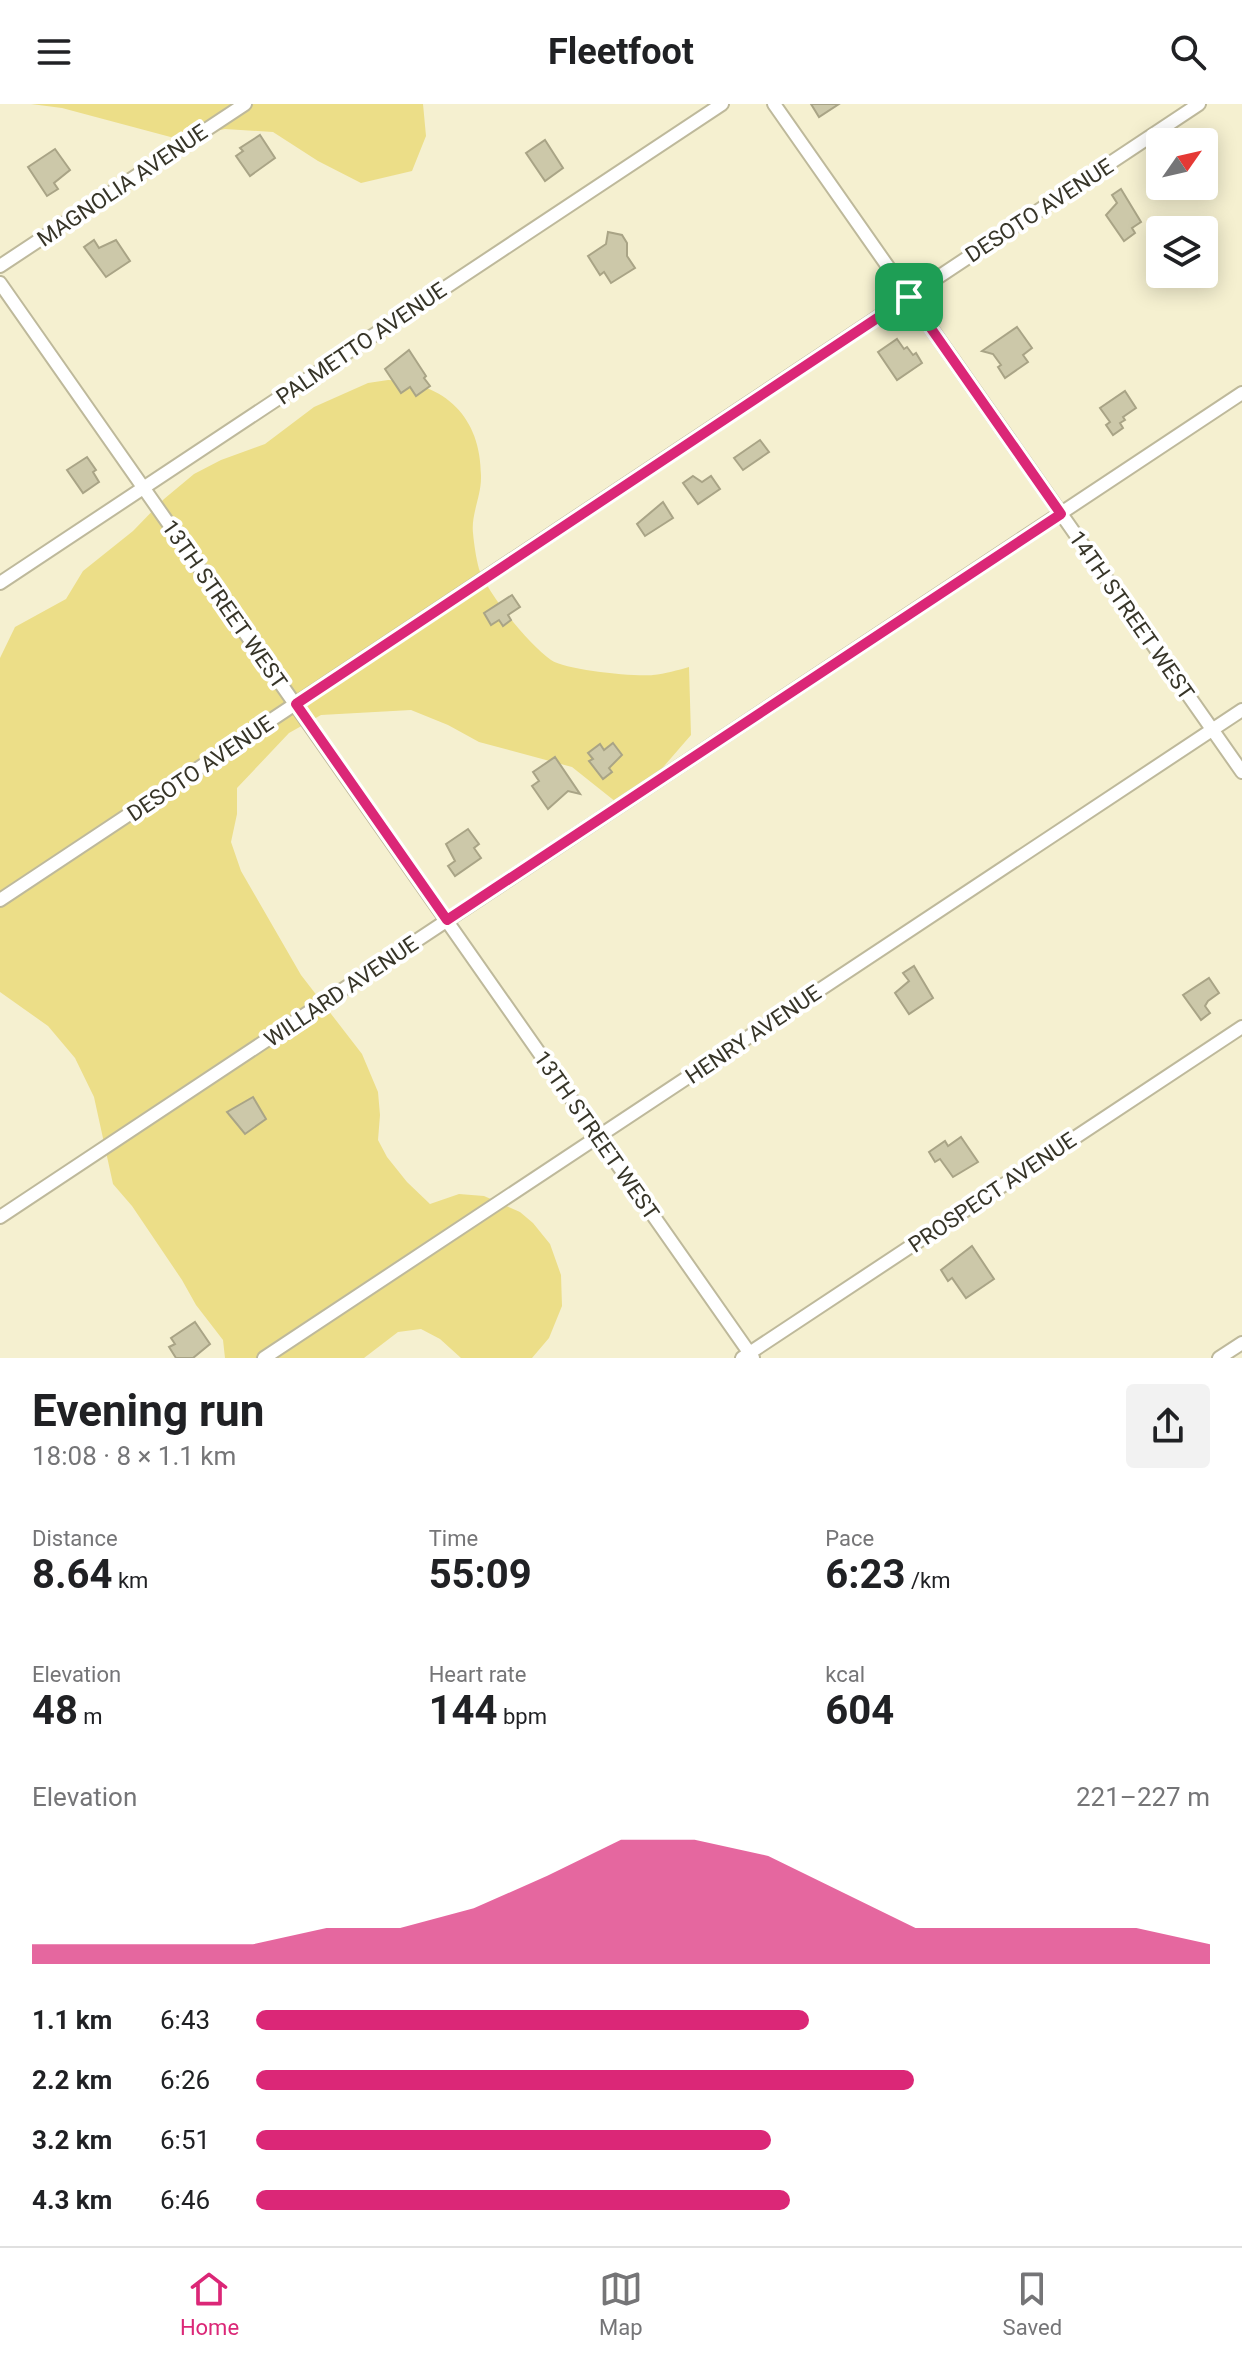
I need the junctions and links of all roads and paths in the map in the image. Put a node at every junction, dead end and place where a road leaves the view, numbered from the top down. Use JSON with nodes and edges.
{"nodes":[{"id":1,"x":245,"y":104,"type":"edge"},
{"id":2,"x":722,"y":104,"type":"edge"},
{"id":3,"x":774,"y":104,"type":"edge"},
{"id":4,"x":1199,"y":104,"type":"edge"},
{"id":5,"x":0,"y":266,"type":"edge"},
{"id":6,"x":0,"y":283,"type":"edge"},
{"id":7,"x":909,"y":297,"type":"junction"},
{"id":8,"x":1242,"y":393,"type":"edge"},
{"id":9,"x":143,"y":488,"type":"junction"},
{"id":10,"x":1061,"y":514,"type":"junction"},
{"id":11,"x":0,"y":583,"type":"edge"},
{"id":12,"x":296,"y":704,"type":"junction"},
{"id":13,"x":1242,"y":710,"type":"edge"},
{"id":14,"x":1212,"y":730,"type":"junction"},
{"id":15,"x":1242,"y":772,"type":"edge"},
{"id":16,"x":0,"y":900,"type":"edge"},
{"id":17,"x":447,"y":920,"type":"junction"},
{"id":18,"x":1242,"y":1027,"type":"edge"},
{"id":19,"x":598,"y":1136,"type":"junction"},
{"id":20,"x":0,"y":1217,"type":"edge"},
{"id":21,"x":1242,"y":1343,"type":"edge"},
{"id":22,"x":748,"y":1356,"type":"edge"},
{"id":23,"x":264,"y":1358,"type":"edge"},
{"id":24,"x":1219,"y":1358,"type":"edge"}],
"edges":[{"from":1,"to":5,"type":"street","name":"MAGNOLIA AVENUE"},
{"from":2,"to":9,"type":"street","name":"PALMETTO AVENUE"},
{"from":3,"to":7,"type":"street","name":"14TH STREET WEST"},
{"from":4,"to":7,"type":"street","name":"DESOTO AVENUE"},
{"from":6,"to":9,"type":"street","name":"13TH STREET WEST"},
{"from":7,"to":10,"type":"street","name":"14TH STREET WEST"},
{"from":7,"to":12,"type":"street","name":"DESOTO AVENUE"},
{"from":8,"to":10,"type":"street","name":"WILLARD AVENUE"},
{"from":9,"to":11,"type":"street","name":"PALMETTO AVENUE"},
{"from":9,"to":12,"type":"street","name":"13TH STREET WEST"},
{"from":10,"to":14,"type":"street","name":"14TH STREET WEST"},
{"from":10,"to":17,"type":"street","name":"WILLARD AVENUE"},
{"from":12,"to":16,"type":"street","name":"DESOTO AVENUE"},
{"from":12,"to":17,"type":"street","name":"13TH STREET WEST"},
{"from":13,"to":14,"type":"street","name":"HENRY AVENUE"},
{"from":14,"to":15,"type":"street","name":"14TH STREET WEST"},
{"from":14,"to":19,"type":"street","name":"HENRY AVENUE"},
{"from":17,"to":19,"type":"street","name":"13TH STREET WEST"},
{"from":17,"to":20,"type":"street","name":"WILLARD AVENUE"},
{"from":18,"to":22,"type":"street","name":"PROSPECT AVENUE"},
{"from":19,"to":22,"type":"street","name":"13TH STREET WEST"},
{"from":19,"to":23,"type":"street","name":"HENRY AVENUE"},
{"from":21,"to":24,"type":"street"}]}
